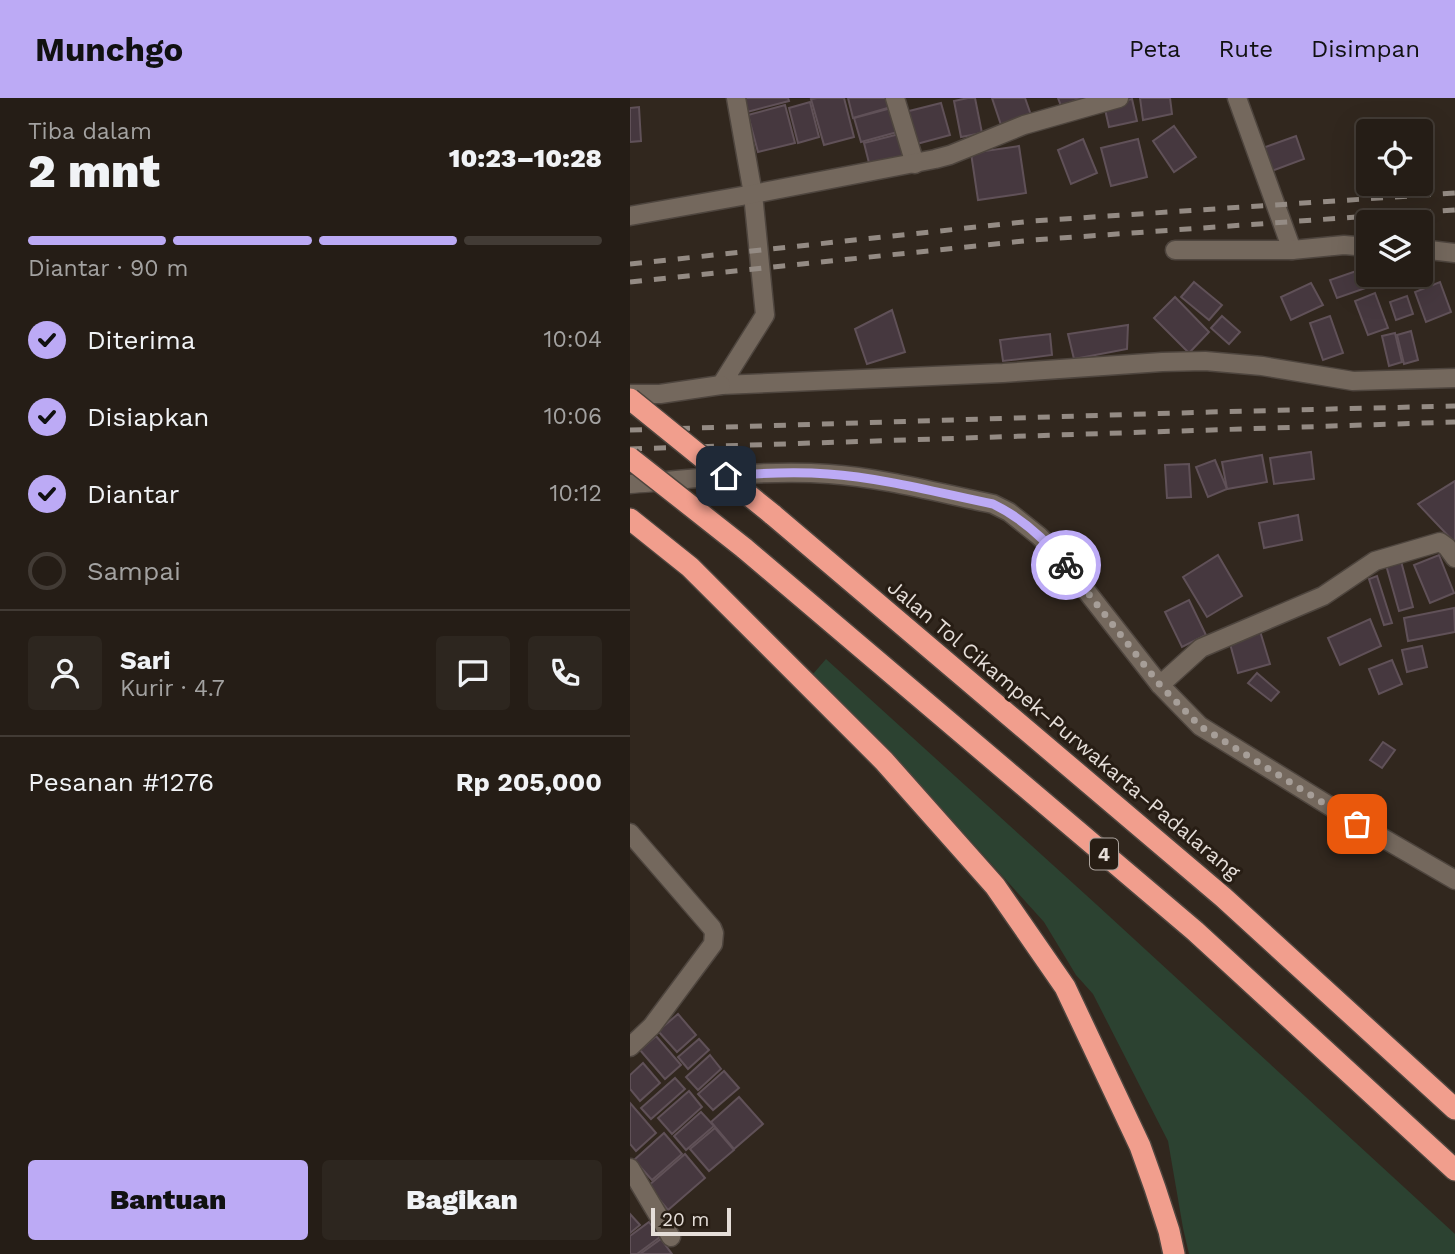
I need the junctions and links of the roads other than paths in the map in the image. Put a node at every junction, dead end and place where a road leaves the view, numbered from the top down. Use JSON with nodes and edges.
{"nodes":[{"id":1,"x":736,"y":98,"type":"edge"},
{"id":2,"x":895,"y":98,"type":"edge"},
{"id":3,"x":1119,"y":98,"type":"edge"},
{"id":4,"x":1237,"y":98,"type":"edge"},
{"id":5,"x":915,"y":164,"type":"junction"},
{"id":6,"x":753,"y":194,"type":"junction"},
{"id":7,"x":630,"y":216,"type":"edge"},
{"id":8,"x":1356,"y":246,"type":"edge"},
{"id":9,"x":1175,"y":250,"type":"dead end"},
{"id":10,"x":1292,"y":250,"type":"junction"},
{"id":11,"x":1433,"y":250,"type":"edge"},
{"id":12,"x":1455,"y":253,"type":"edge"},
{"id":13,"x":1455,"y":378,"type":"edge"},
{"id":14,"x":720,"y":385,"type":"junction"},
{"id":15,"x":630,"y":397,"type":"edge"},
{"id":16,"x":630,"y":458,"type":"edge"},
{"id":17,"x":630,"y":484,"type":"edge"},
{"id":18,"x":630,"y":519,"type":"edge"},
{"id":19,"x":1455,"y":558,"type":"edge"},
{"id":20,"x":1160,"y":685,"type":"junction"},
{"id":21,"x":630,"y":833,"type":"edge"},
{"id":22,"x":1455,"y":880,"type":"edge"},
{"id":23,"x":630,"y":1046,"type":"edge"},
{"id":24,"x":1455,"y":1110,"type":"edge"},
{"id":25,"x":630,"y":1168,"type":"edge"},
{"id":26,"x":1455,"y":1170,"type":"edge"},
{"id":27,"x":671,"y":1237,"type":"dead end"},
{"id":28,"x":1174,"y":1254,"type":"edge"}],
"edges":[{"from":1,"to":6,"type":"street"},
{"from":2,"to":5,"type":"street"},
{"from":3,"to":5,"type":"street"},
{"from":4,"to":10,"type":"street"},
{"from":5,"to":6,"type":"street"},
{"from":6,"to":7,"type":"street"},
{"from":6,"to":14,"type":"street"},
{"from":8,"to":10,"type":"street"},
{"from":9,"to":10,"type":"street"},
{"from":11,"to":12,"type":"street"},
{"from":13,"to":14,"type":"street"},
{"from":14,"to":15,"type":"street"},
{"from":15,"to":24,"type":"highway","name":"Jalan Tol Cikampek–Purwakarta–Padalarang","number":"4","bridge":true},
{"from":16,"to":26,"type":"highway","number":"4","bridge":true},
{"from":17,"to":20,"type":"street"},
{"from":18,"to":28,"type":"highway"},
{"from":19,"to":20,"type":"street"},
{"from":20,"to":22,"type":"street"},
{"from":21,"to":23,"type":"street"},
{"from":25,"to":27,"type":"street"}]}
